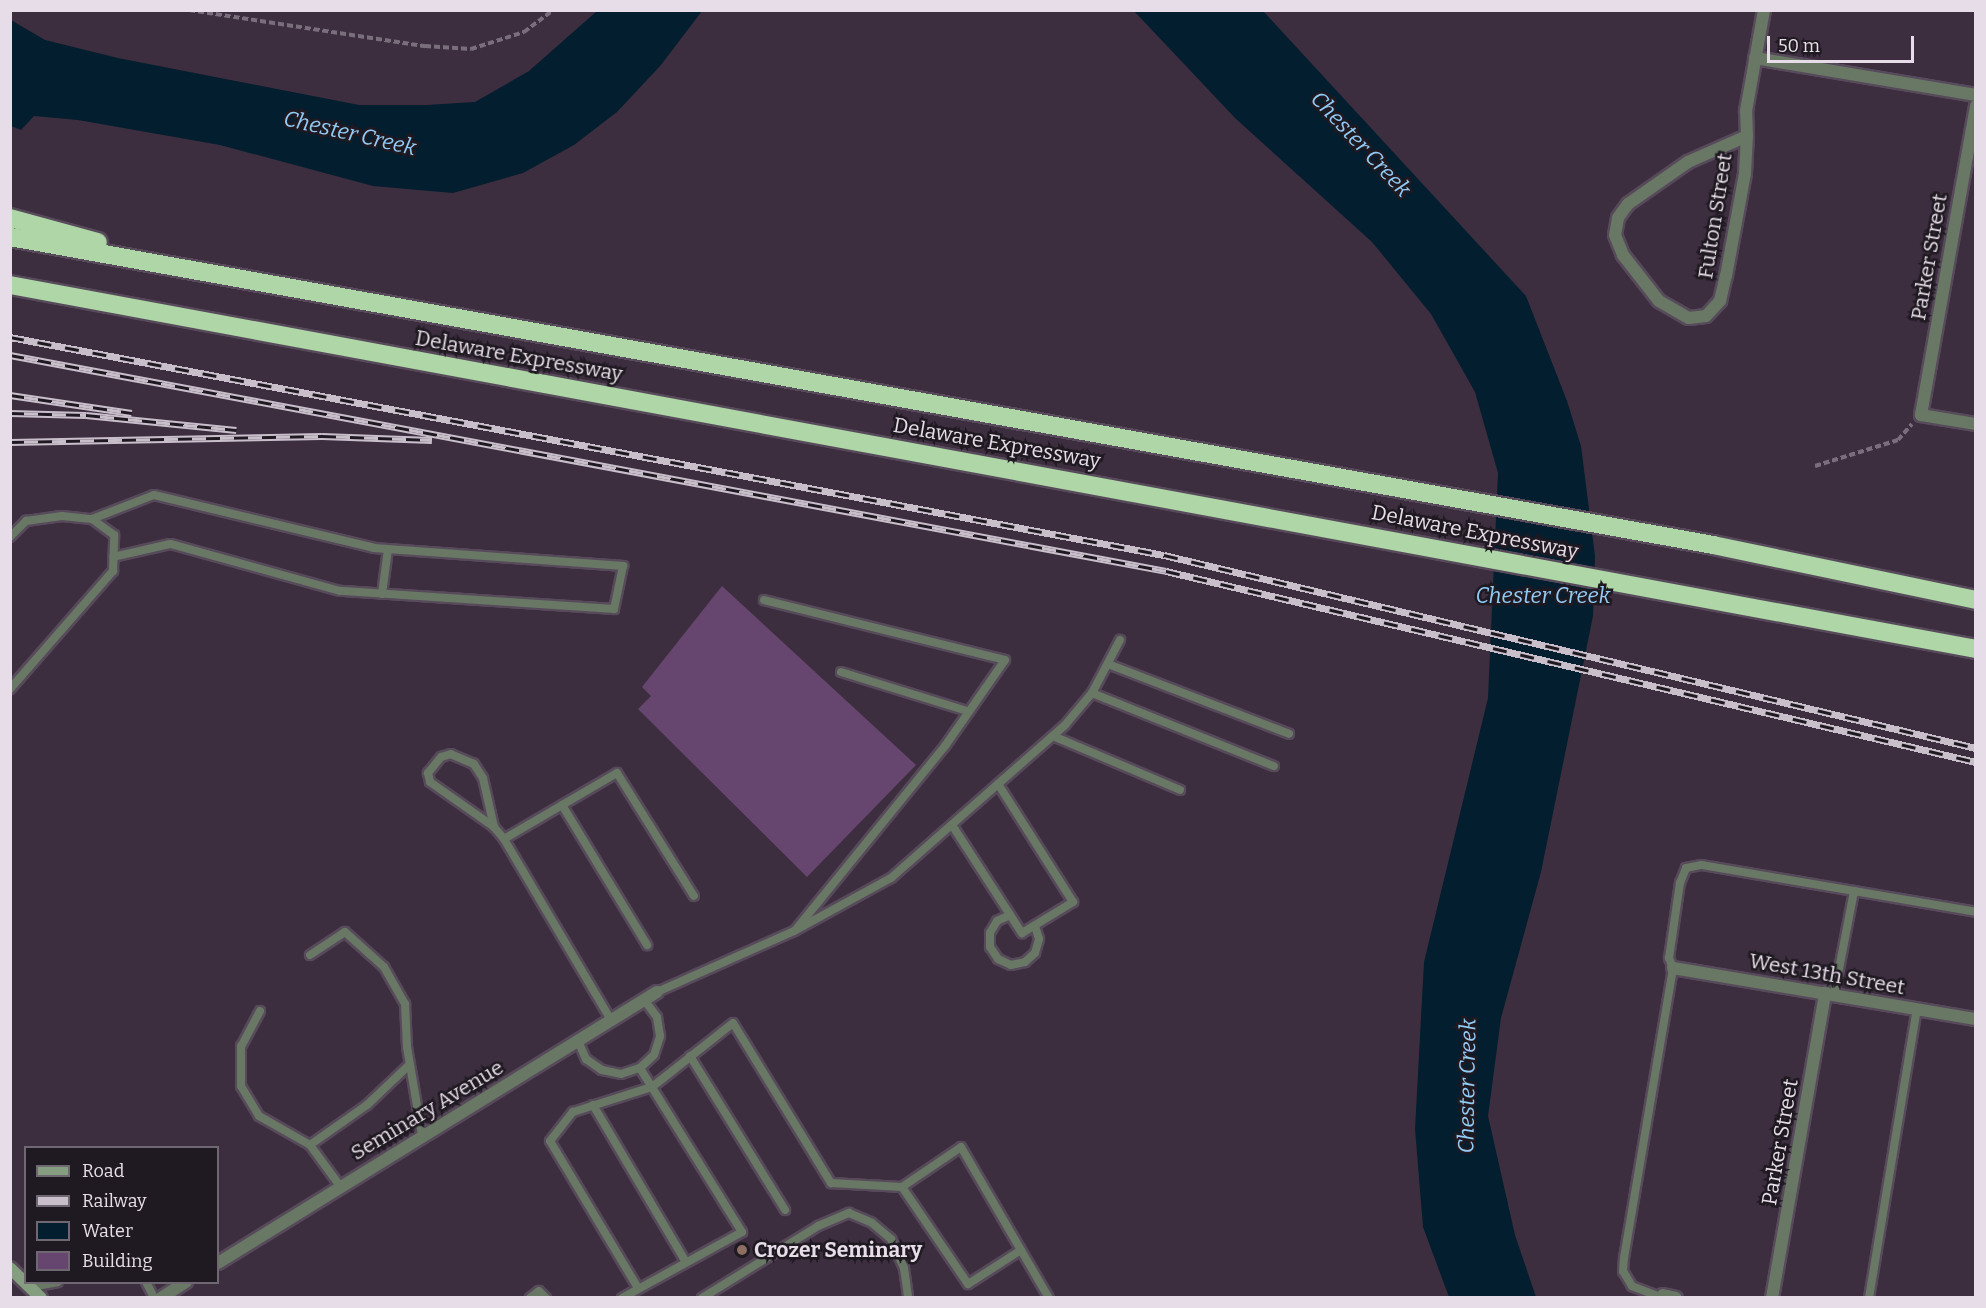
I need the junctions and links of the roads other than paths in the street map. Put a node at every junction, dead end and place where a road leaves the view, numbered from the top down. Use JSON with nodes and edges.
{"nodes":[{"id":1,"x":1764,"y":10,"type":"edge"},
{"id":2,"x":1755,"y":58,"type":"junction"},
{"id":3,"x":1976,"y":95,"type":"edge"},
{"id":4,"x":1976,"y":106,"type":"edge"},
{"id":5,"x":1747,"y":136,"type":"junction"},
{"id":6,"x":10,"y":218,"type":"edge"},
{"id":7,"x":10,"y":237,"type":"edge"},
{"id":8,"x":221,"y":274,"type":"junction"},
{"id":9,"x":10,"y":285,"type":"edge"},
{"id":10,"x":1976,"y":424,"type":"edge"},
{"id":11,"x":92,"y":519,"type":"junction"},
{"id":12,"x":10,"y":537,"type":"edge"},
{"id":13,"x":388,"y":549,"type":"junction"},
{"id":14,"x":113,"y":557,"type":"junction"},
{"id":15,"x":382,"y":594,"type":"junction"},
{"id":16,"x":765,"y":600,"type":"dead end"},
{"id":17,"x":1976,"y":600,"type":"edge"},
{"id":18,"x":1120,"y":640,"type":"dead end"},
{"id":19,"x":1976,"y":649,"type":"edge"},
{"id":20,"x":1108,"y":664,"type":"junction"},
{"id":21,"x":841,"y":672,"type":"dead end"},
{"id":22,"x":10,"y":689,"type":"edge"},
{"id":23,"x":1092,"y":693,"type":"junction"},
{"id":24,"x":967,"y":711,"type":"junction"},
{"id":25,"x":1289,"y":734,"type":"dead end"},
{"id":26,"x":1053,"y":736,"type":"junction"},
{"id":27,"x":1274,"y":766,"type":"dead end"},
{"id":28,"x":998,"y":784,"type":"junction"},
{"id":29,"x":1180,"y":790,"type":"dead end"},
{"id":30,"x":562,"y":805,"type":"junction"},
{"id":31,"x":952,"y":825,"type":"junction"},
{"id":32,"x":494,"y":827,"type":"junction"},
{"id":33,"x":504,"y":839,"type":"junction"},
{"id":34,"x":1854,"y":891,"type":"junction"},
{"id":35,"x":694,"y":896,"type":"dead end"},
{"id":36,"x":1976,"y":912,"type":"edge"},
{"id":37,"x":1010,"y":915,"type":"junction"},
{"id":38,"x":1035,"y":926,"type":"junction"},
{"id":39,"x":794,"y":931,"type":"junction"},
{"id":40,"x":647,"y":945,"type":"dead end"},
{"id":41,"x":310,"y":955,"type":"dead end"},
{"id":42,"x":1673,"y":968,"type":"junction"},
{"id":43,"x":657,"y":992,"type":"joint"},
{"id":44,"x":1829,"y":994,"type":"junction"},
{"id":45,"x":645,"y":1000,"type":"junction"},
{"id":46,"x":1917,"y":1009,"type":"junction"},
{"id":47,"x":260,"y":1011,"type":"dead end"},
{"id":48,"x":1976,"y":1019,"type":"edge"},
{"id":49,"x":611,"y":1020,"type":"junction"},
{"id":50,"x":578,"y":1041,"type":"junction"},
{"id":51,"x":690,"y":1056,"type":"junction"},
{"id":52,"x":410,"y":1064,"type":"junction"},
{"id":53,"x":640,"y":1068,"type":"junction"},
{"id":54,"x":651,"y":1087,"type":"junction"},
{"id":55,"x":593,"y":1105,"type":"junction"},
{"id":56,"x":422,"y":1135,"type":"junction"},
{"id":57,"x":310,"y":1145,"type":"junction"},
{"id":58,"x":340,"y":1186,"type":"junction"},
{"id":59,"x":902,"y":1187,"type":"junction"},
{"id":60,"x":785,"y":1210,"type":"dead end"},
{"id":61,"x":1021,"y":1250,"type":"junction"},
{"id":62,"x":219,"y":1262,"type":"edge"},
{"id":63,"x":686,"y":1262,"type":"junction"},
{"id":64,"x":10,"y":1268,"type":"edge"},
{"id":65,"x":24,"y":1281,"type":"edge"},
{"id":66,"x":28,"y":1284,"type":"edge"},
{"id":67,"x":47,"y":1284,"type":"edge"},
{"id":68,"x":147,"y":1284,"type":"edge"},
{"id":69,"x":183,"y":1284,"type":"edge"},
{"id":70,"x":31,"y":1287,"type":"junction"},
{"id":71,"x":638,"y":1288,"type":"junction"},
{"id":72,"x":1667,"y":1297,"type":"edge"},
{"id":73,"x":41,"y":1298,"type":"edge"},
{"id":74,"x":154,"y":1298,"type":"edge"},
{"id":75,"x":162,"y":1298,"type":"edge"},
{"id":76,"x":530,"y":1298,"type":"edge"},
{"id":77,"x":546,"y":1298,"type":"edge"},
{"id":78,"x":622,"y":1298,"type":"edge"},
{"id":79,"x":702,"y":1298,"type":"edge"},
{"id":80,"x":908,"y":1298,"type":"edge"},
{"id":81,"x":1049,"y":1298,"type":"edge"},
{"id":82,"x":1772,"y":1298,"type":"edge"},
{"id":83,"x":1869,"y":1298,"type":"edge"}],
"edges":[{"from":1,"to":2,"type":"street","name":"Fulton Street"},
{"from":2,"to":3,"type":"street"},
{"from":2,"to":5,"type":"street","name":"Fulton Street"},
{"from":4,"to":10,"type":"street","name":"Parker Street"},
{"from":5,"to":5,"type":"street","name":"Fulton Street"},
{"from":6,"to":8,"type":"highway"},
{"from":7,"to":8,"type":"highway","name":"Delaware Expressway"},
{"from":8,"to":17,"type":"highway","name":"Delaware Expressway"},
{"from":9,"to":19,"type":"highway","name":"Delaware Expressway"},
{"from":11,"to":12,"type":"lane"},
{"from":11,"to":13,"type":"lane"},
{"from":11,"to":14,"type":"lane"},
{"from":13,"to":15,"type":"lane"},
{"from":13,"to":15,"type":"lane"},
{"from":14,"to":15,"type":"lane"},
{"from":14,"to":22,"type":"lane"},
{"from":16,"to":24,"type":"lane"},
{"from":18,"to":20,"type":"lane"},
{"from":20,"to":23,"type":"lane"},
{"from":20,"to":25,"type":"lane"},
{"from":21,"to":24,"type":"lane"},
{"from":23,"to":26,"type":"lane"},
{"from":23,"to":27,"type":"lane"},
{"from":24,"to":39,"type":"lane"},
{"from":26,"to":28,"type":"lane"},
{"from":26,"to":29,"type":"lane"},
{"from":28,"to":31,"type":"lane"},
{"from":28,"to":38,"type":"lane"},
{"from":30,"to":33,"type":"lane"},
{"from":30,"to":35,"type":"lane"},
{"from":30,"to":40,"type":"lane"},
{"from":31,"to":37,"type":"lane"},
{"from":31,"to":39,"type":"lane"},
{"from":32,"to":32,"type":"lane"},
{"from":32,"to":33,"type":"lane"},
{"from":33,"to":49,"type":"lane"},
{"from":34,"to":36,"type":"lane"},
{"from":34,"to":42,"type":"lane"},
{"from":34,"to":44,"type":"lane"},
{"from":37,"to":38,"type":"lane"},
{"from":37,"to":38,"type":"lane"},
{"from":39,"to":43,"type":"lane"},
{"from":41,"to":52,"type":"lane"},
{"from":42,"to":44,"type":"street","name":"West 13th Street"},
{"from":42,"to":72,"type":"lane"},
{"from":43,"to":45,"type":"street","name":"Seminary Avenue"},
{"from":44,"to":46,"type":"street","name":"West 13th Street"},
{"from":44,"to":82,"type":"street","name":"Parker Street"},
{"from":45,"to":49,"type":"street","name":"Seminary Avenue"},
{"from":45,"to":53,"type":"lane"},
{"from":46,"to":48,"type":"street","name":"West 13th Street"},
{"from":46,"to":83,"type":"lane"},
{"from":47,"to":57,"type":"lane"},
{"from":49,"to":50,"type":"street","name":"Seminary Avenue"},
{"from":50,"to":53,"type":"lane"},
{"from":50,"to":56,"type":"street","name":"Seminary Avenue"},
{"from":51,"to":54,"type":"lane"},
{"from":51,"to":59,"type":"lane"},
{"from":51,"to":60,"type":"lane"},
{"from":52,"to":56,"type":"lane"},
{"from":52,"to":57,"type":"lane"},
{"from":53,"to":54,"type":"lane"},
{"from":54,"to":55,"type":"lane"},
{"from":54,"to":63,"type":"lane"},
{"from":55,"to":63,"type":"lane"},
{"from":55,"to":71,"type":"lane"},
{"from":56,"to":58,"type":"street","name":"Seminary Avenue"},
{"from":57,"to":58,"type":"lane"},
{"from":58,"to":62,"type":"street","name":"Seminary Avenue"},
{"from":59,"to":61,"type":"lane"},
{"from":59,"to":61,"type":"lane"},
{"from":61,"to":81,"type":"lane"},
{"from":63,"to":71,"type":"lane"},
{"from":64,"to":65,"type":"main road"},
{"from":66,"to":70,"type":"main road"},
{"from":67,"to":70,"type":"lane"},
{"from":68,"to":74,"type":"lane"},
{"from":69,"to":75,"type":"street"},
{"from":70,"to":73,"type":"main road"},
{"from":71,"to":78,"type":"lane"},
{"from":76,"to":77,"type":"lane"},
{"from":79,"to":80,"type":"lane"}]}
